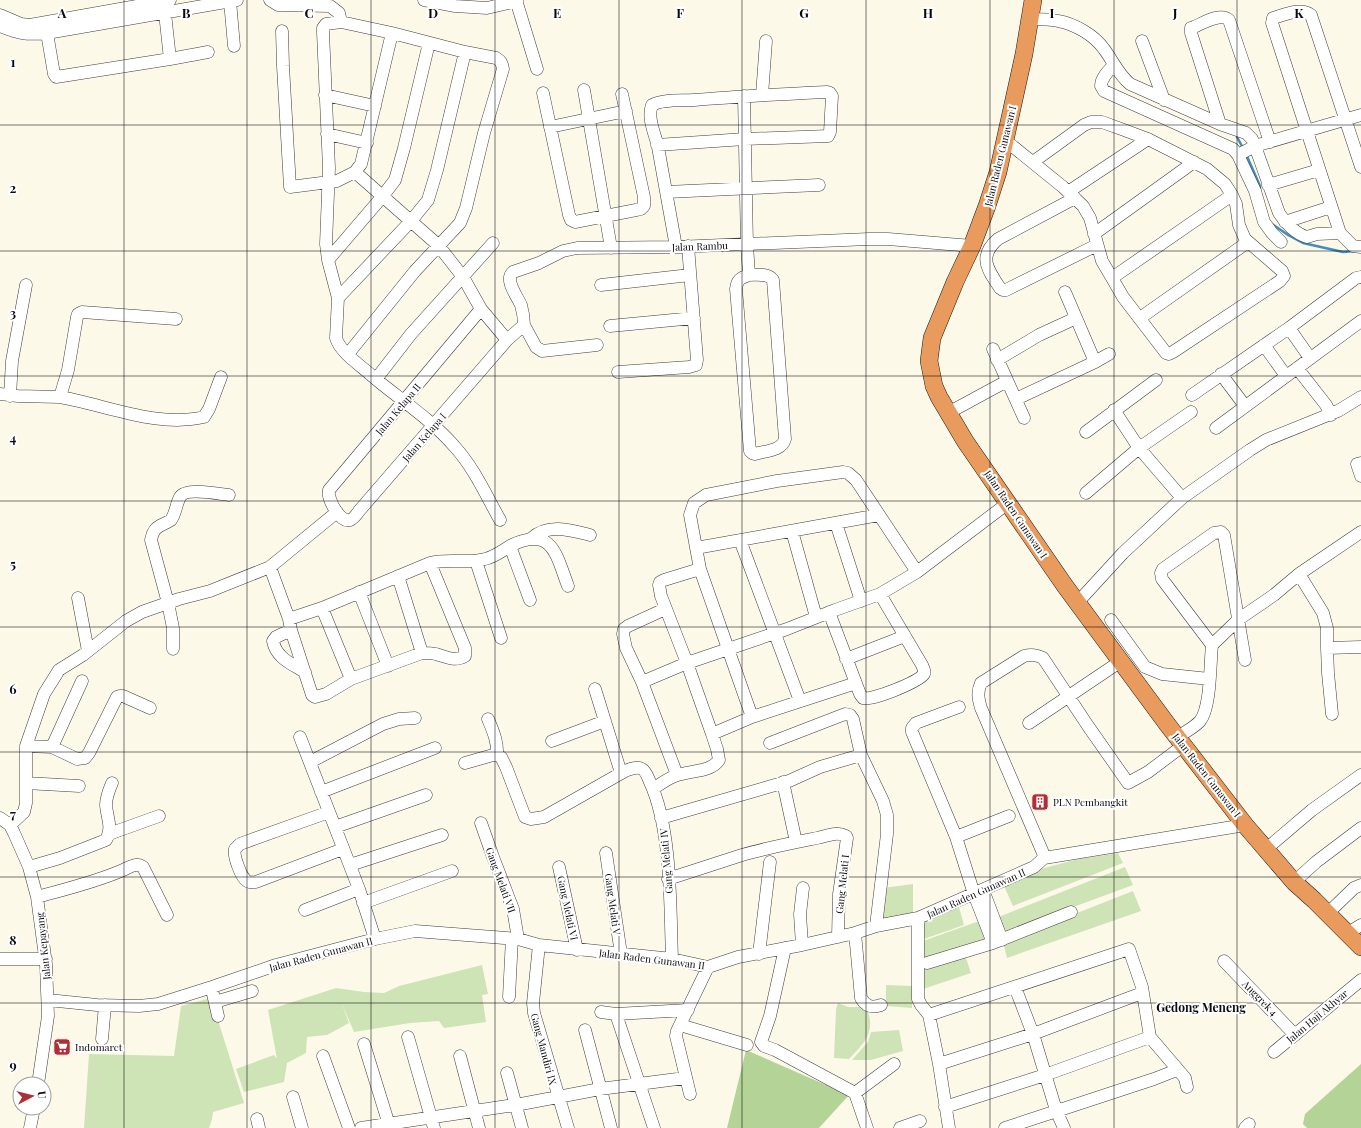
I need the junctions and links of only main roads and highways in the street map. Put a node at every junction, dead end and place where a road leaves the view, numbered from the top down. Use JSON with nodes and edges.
{"nodes":[{"id":1,"x":1033,"y":0,"type":"edge"},
{"id":2,"x":1354,"y":929,"type":"edge"},
{"id":3,"x":1361,"y":947,"type":"edge"}],
"edges":[{"from":1,"to":2,"type":"highway","name":"Jalan Raden Gunawan I"},
{"from":2,"to":3,"type":"highway","name":"Jalan Raden Gunawan I"}]}
